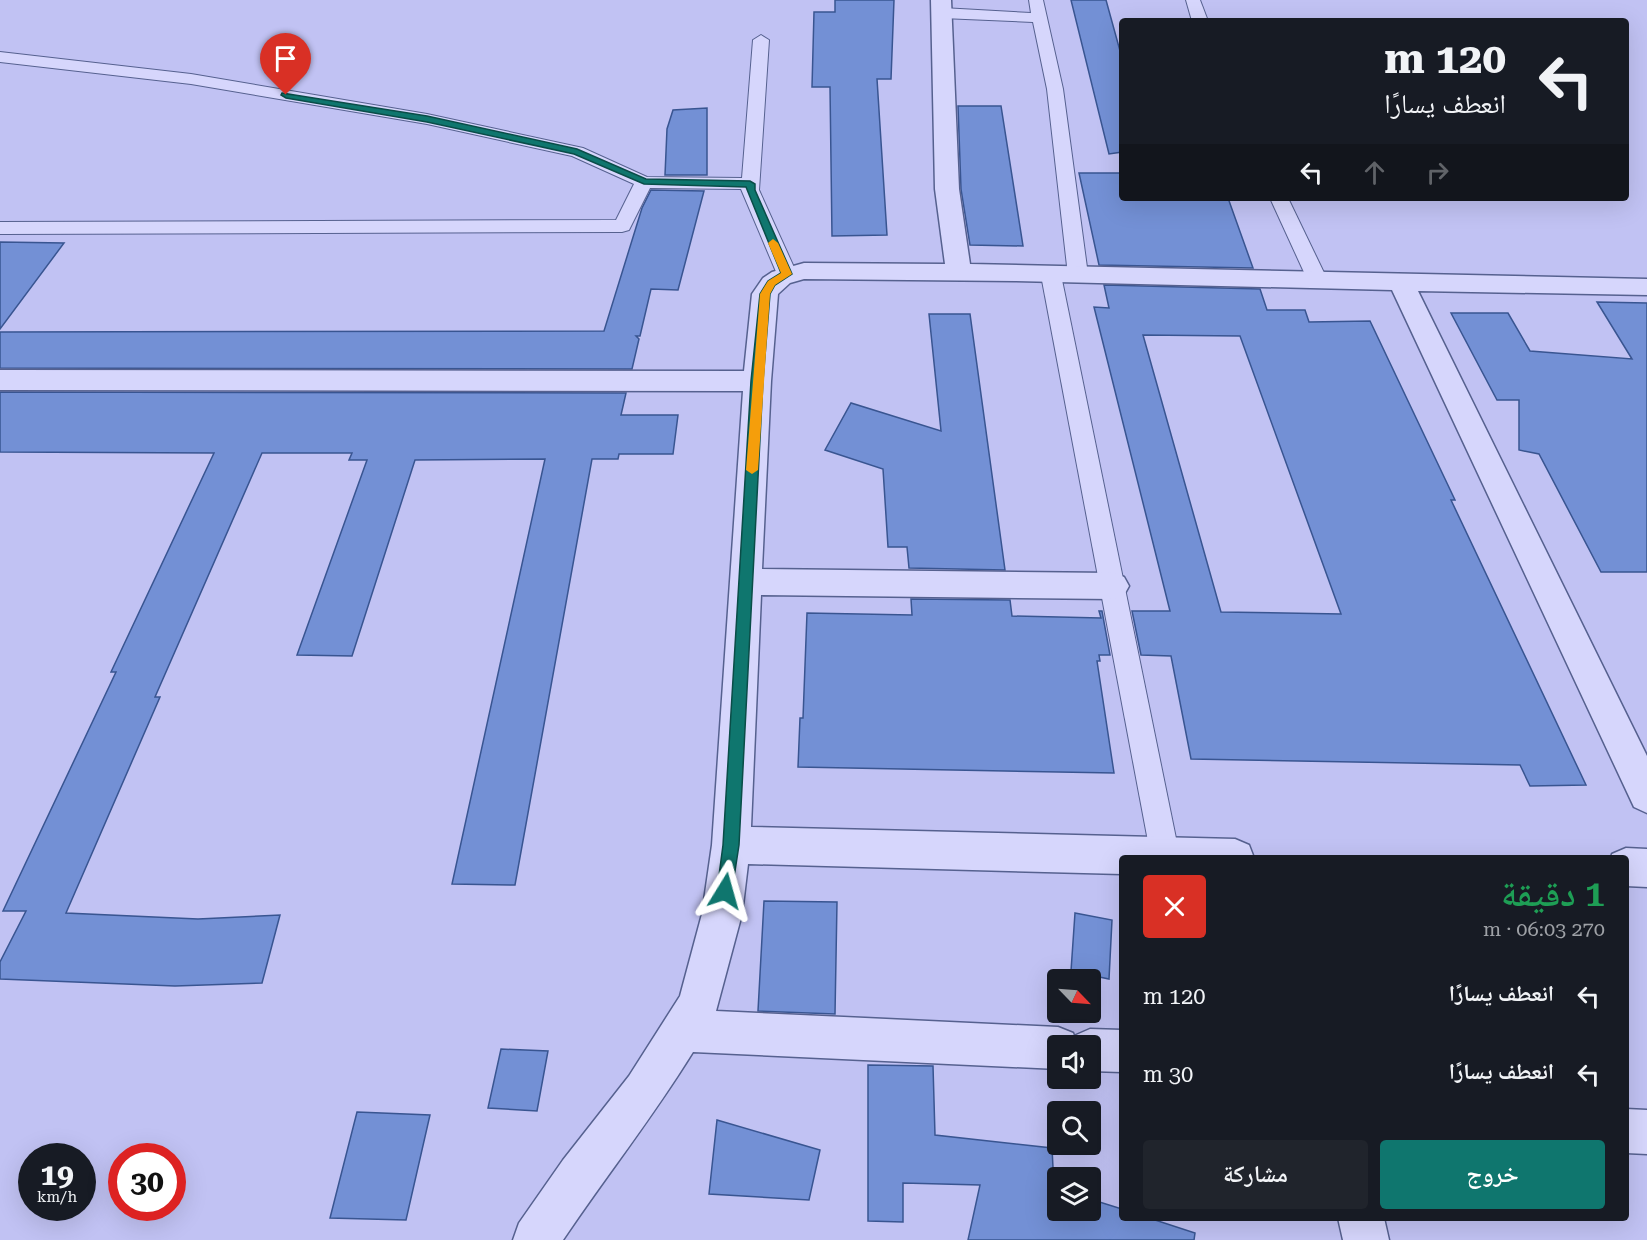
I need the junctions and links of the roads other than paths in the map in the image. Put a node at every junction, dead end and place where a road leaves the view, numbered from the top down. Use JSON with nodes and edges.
{"nodes":[{"id":1,"x":1036,"y":0,"type":"edge"},
{"id":2,"x":1192,"y":0,"type":"edge"},
{"id":3,"x":941,"y":7,"type":"edge"},
{"id":4,"x":1040,"y":18,"type":"junction"},
{"id":5,"x":1199,"y":18,"type":"edge"},
{"id":6,"x":761,"y":40,"type":"dead end"},
{"id":7,"x":0,"y":57,"type":"edge"},
{"id":8,"x":644,"y":182,"type":"junction"},
{"id":9,"x":750,"y":184,"type":"junction"},
{"id":10,"x":1280,"y":201,"type":"edge"},
{"id":11,"x":0,"y":228,"type":"edge"},
{"id":12,"x":958,"y":271,"type":"junction"},
{"id":13,"x":786,"y":274,"type":"junction"},
{"id":14,"x":1051,"y":274,"type":"junction"},
{"id":15,"x":1078,"y":275,"type":"junction"},
{"id":16,"x":1318,"y":281,"type":"junction"},
{"id":17,"x":1401,"y":283,"type":"junction"},
{"id":18,"x":1647,"y":287,"type":"edge"},
{"id":19,"x":1,"y":380,"type":"edge"},
{"id":20,"x":757,"y":381,"type":"junction"},
{"id":21,"x":746,"y":582,"type":"junction"},
{"id":22,"x":1113,"y":586,"type":"junction"},
{"id":23,"x":1647,"y":795,"type":"edge"},
{"id":24,"x":731,"y":845,"type":"junction"},
{"id":25,"x":1166,"y":855,"type":"edge"},
{"id":26,"x":1119,"y":856,"type":"edge"},
{"id":27,"x":1629,"y":867,"type":"edge"},
{"id":28,"x":1647,"y":868,"type":"edge"},
{"id":29,"x":682,"y":1030,"type":"junction"},
{"id":30,"x":1047,"y":1047,"type":"edge"},
{"id":31,"x":1101,"y":1050,"type":"edge"},
{"id":32,"x":1119,"y":1051,"type":"edge"},
{"id":33,"x":1629,"y":1131,"type":"edge"},
{"id":34,"x":1647,"y":1132,"type":"edge"},
{"id":35,"x":1362,"y":1221,"type":"edge"},
{"id":36,"x":536,"y":1240,"type":"edge"},
{"id":37,"x":1366,"y":1240,"type":"edge"}],
"edges":[{"from":1,"to":4,"type":"lane"},
{"from":2,"to":5,"type":"lane"},
{"from":3,"to":4,"type":"lane"},
{"from":3,"to":12,"type":"street"},
{"from":4,"to":15,"type":"lane"},
{"from":6,"to":9,"type":"lane"},
{"from":7,"to":8,"type":"lane"},
{"from":8,"to":9,"type":"lane"},
{"from":8,"to":11,"type":"lane"},
{"from":9,"to":13,"type":"lane"},
{"from":10,"to":16,"type":"lane"},
{"from":12,"to":13,"type":"street"},
{"from":12,"to":14,"type":"street"},
{"from":13,"to":20,"type":"street"},
{"from":14,"to":15,"type":"street"},
{"from":14,"to":22,"type":"lane"},
{"from":15,"to":16,"type":"street"},
{"from":16,"to":17,"type":"street"},
{"from":17,"to":18,"type":"street"},
{"from":17,"to":23,"type":"street"},
{"from":19,"to":20,"type":"street"},
{"from":20,"to":21,"type":"street"},
{"from":21,"to":22,"type":"street"},
{"from":21,"to":24,"type":"street"},
{"from":22,"to":25,"type":"lane"},
{"from":24,"to":26,"type":"street"},
{"from":24,"to":29,"type":"street"},
{"from":27,"to":28,"type":"street"},
{"from":29,"to":30,"type":"street"},
{"from":29,"to":36,"type":"street"},
{"from":31,"to":32,"type":"street"},
{"from":33,"to":34,"type":"street"},
{"from":35,"to":37,"type":"street"}]}
